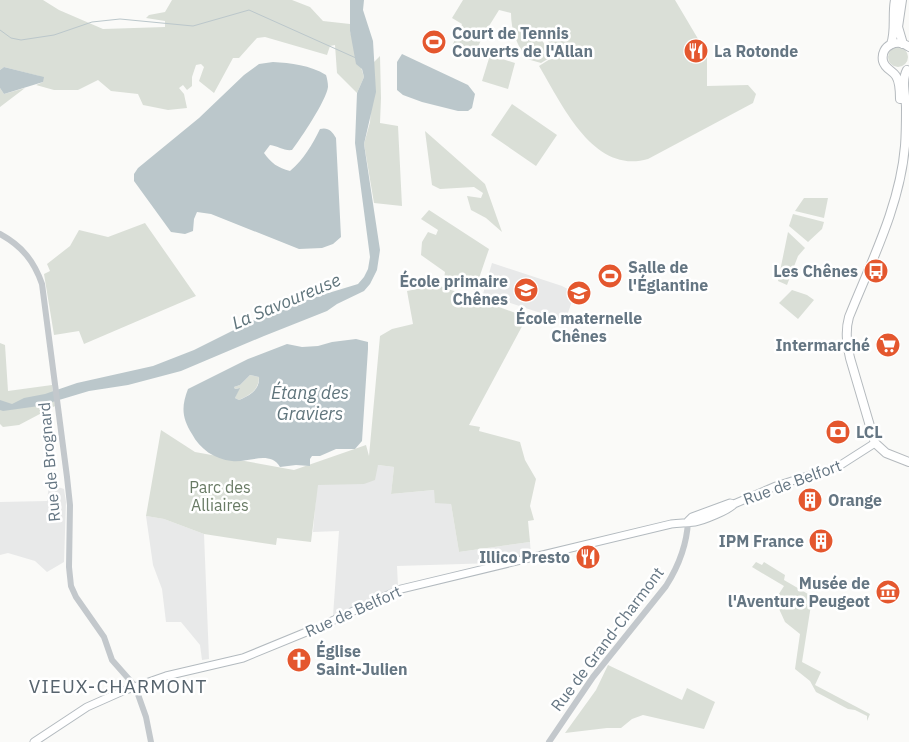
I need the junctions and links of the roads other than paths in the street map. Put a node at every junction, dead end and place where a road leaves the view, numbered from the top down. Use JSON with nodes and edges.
{"nodes":[{"id":1,"x":895,"y":0,"type":"edge"},
{"id":2,"x":902,"y":0,"type":"edge"},
{"id":3,"x":891,"y":44,"type":"junction"},
{"id":4,"x":906,"y":46,"type":"edge"},
{"id":5,"x":908,"y":69,"type":"edge"},
{"id":6,"x":890,"y":71,"type":"junction"},
{"id":7,"x":905,"y":119,"type":"junction"},
{"id":8,"x":0,"y":234,"type":"edge"},
{"id":9,"x":875,"y":443,"type":"junction"},
{"id":10,"x":909,"y":457,"type":"edge"},
{"id":11,"x":909,"y":462,"type":"edge"},
{"id":12,"x":688,"y":521,"type":"junction"},
{"id":13,"x":135,"y":686,"type":"junction"},
{"id":14,"x":34,"y":742,"type":"edge"},
{"id":15,"x":151,"y":742,"type":"edge"},
{"id":16,"x":549,"y":742,"type":"edge"}],
"edges":[{"from":1,"to":3,"type":"main road"},
{"from":2,"to":4,"type":"main road"},
{"from":3,"to":4,"type":"main road"},
{"from":3,"to":6,"type":"main road"},
{"from":5,"to":6,"type":"main road"},
{"from":5,"to":7,"type":"main road"},
{"from":6,"to":7,"type":"main road"},
{"from":7,"to":9,"type":"main road"},
{"from":8,"to":13,"type":"street","name":"Rue de Brognard"},
{"from":9,"to":10,"type":"main road"},
{"from":9,"to":11,"type":"main road"},
{"from":9,"to":12,"type":"main road","name":"Rue de Belfort"},
{"from":12,"to":13,"type":"main road","name":"Rue de Belfort"},
{"from":12,"to":16,"type":"street","name":"Rue de Grand-Charmont"},
{"from":13,"to":14,"type":"main road","name":"Rue de Belfort"},
{"from":13,"to":15,"type":"street"}]}
